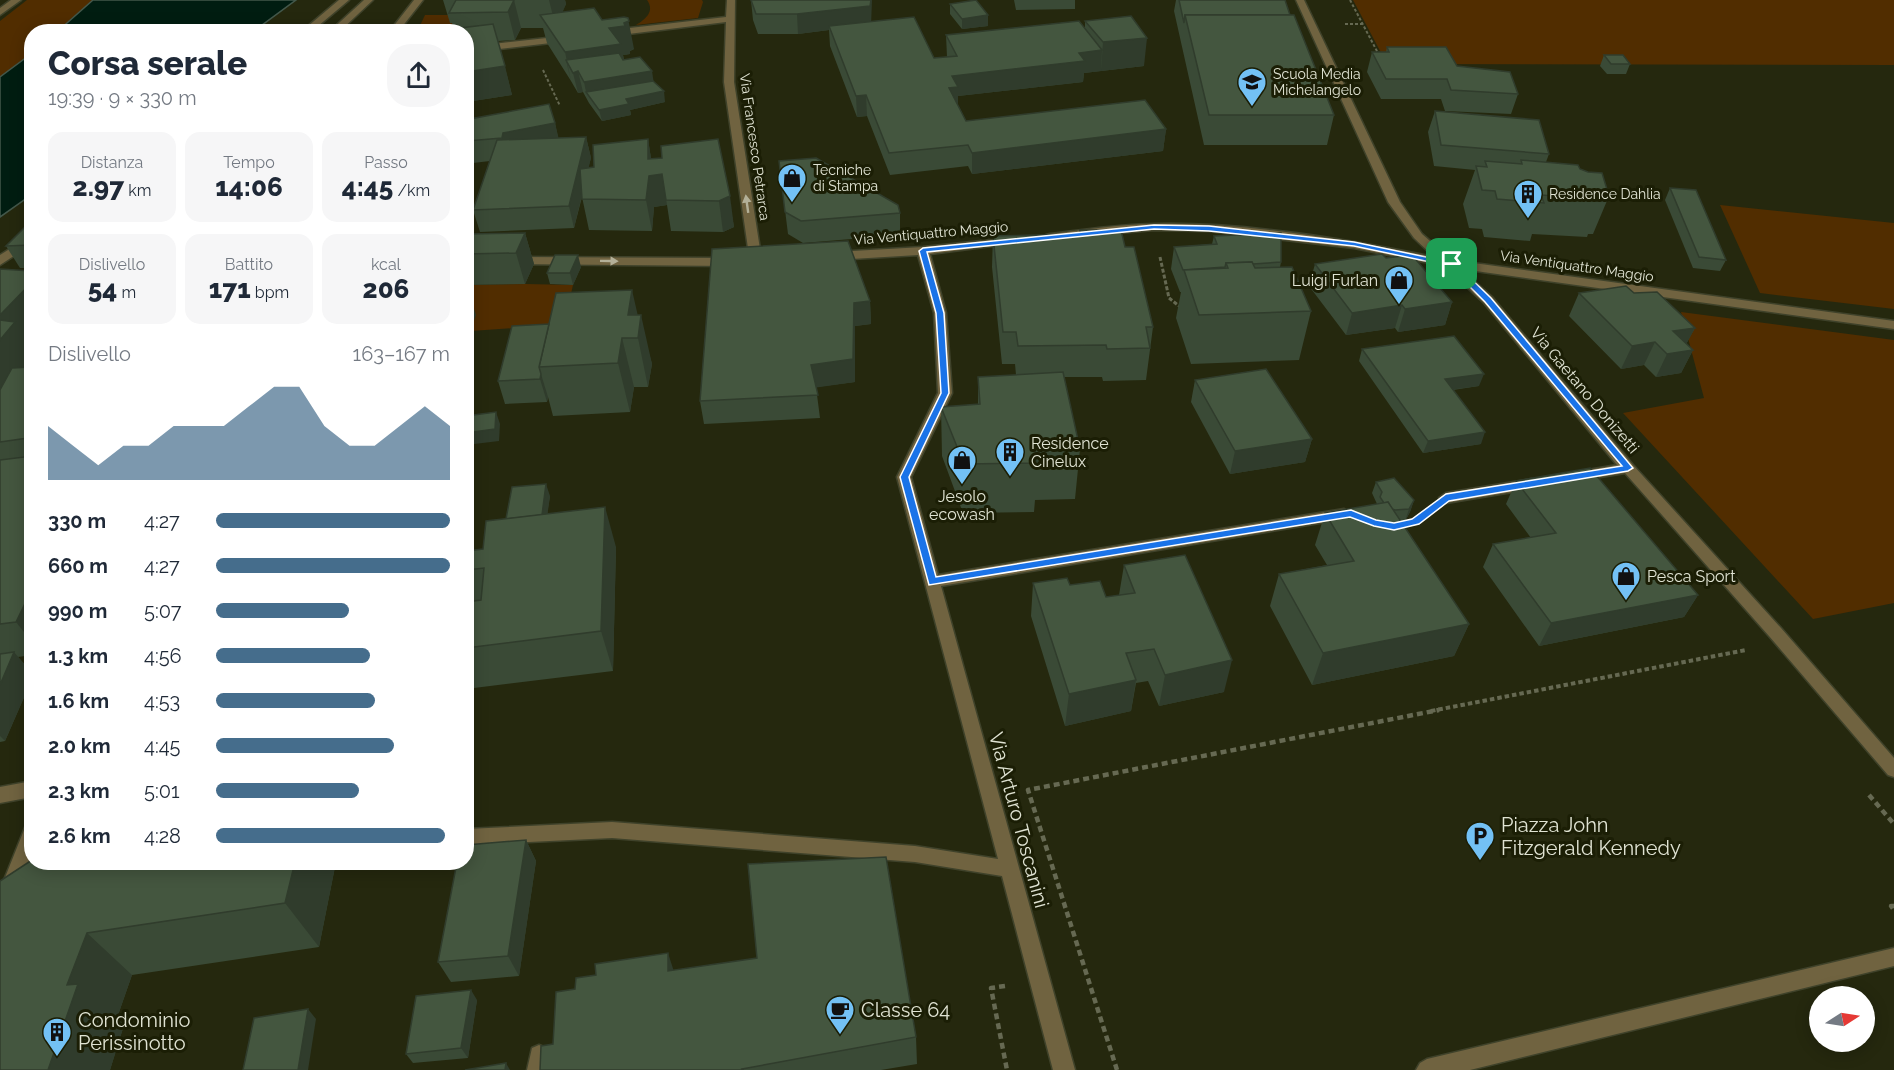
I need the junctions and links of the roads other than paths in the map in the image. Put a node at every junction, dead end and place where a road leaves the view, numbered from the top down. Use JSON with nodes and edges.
{"nodes":[{"id":1,"x":16,"y":0,"type":"edge"},
{"id":2,"x":345,"y":0,"type":"edge"},
{"id":3,"x":369,"y":0,"type":"edge"},
{"id":4,"x":419,"y":0,"type":"edge"},
{"id":5,"x":731,"y":0,"type":"edge"},
{"id":6,"x":1300,"y":0,"type":"edge"},
{"id":7,"x":0,"y":12,"type":"edge"},
{"id":8,"x":729,"y":19,"type":"junction"},
{"id":9,"x":315,"y":24,"type":"edge"},
{"id":10,"x":342,"y":24,"type":"edge"},
{"id":11,"x":399,"y":24,"type":"edge"},
{"id":12,"x":603,"y":34,"type":"edge"},
{"id":13,"x":580,"y":37,"type":"edge"},
{"id":14,"x":474,"y":49,"type":"edge"},
{"id":15,"x":24,"y":244,"type":"edge"},
{"id":16,"x":923,"y":251,"type":"junction"},
{"id":17,"x":820,"y":257,"type":"edge"},
{"id":18,"x":0,"y":261,"type":"edge"},
{"id":19,"x":496,"y":261,"type":"edge"},
{"id":20,"x":1452,"y":264,"type":"junction"},
{"id":21,"x":1894,"y":325,"type":"edge"},
{"id":22,"x":1628,"y":468,"type":"junction"},
{"id":23,"x":1446,"y":498,"type":"road end"},
{"id":24,"x":1351,"y":513,"type":"edge"},
{"id":25,"x":932,"y":582,"type":"junction"},
{"id":26,"x":1894,"y":770,"type":"edge"},
{"id":27,"x":24,"y":790,"type":"edge"},
{"id":28,"x":0,"y":795,"type":"edge"},
{"id":29,"x":474,"y":837,"type":"edge"},
{"id":30,"x":24,"y":853,"type":"edge"},
{"id":31,"x":1010,"y":869,"type":"junction"},
{"id":32,"x":31,"y":892,"type":"edge"},
{"id":33,"x":8,"y":896,"type":"junction"},
{"id":34,"x":0,"y":915,"type":"edge"},
{"id":35,"x":1894,"y":957,"type":"edge"},
{"id":36,"x":1064,"y":1070,"type":"edge"},
{"id":37,"x":1427,"y":1070,"type":"edge"}],
"edges":[{"from":1,"to":7,"type":"street"},
{"from":2,"to":9,"type":"street"},
{"from":3,"to":10,"type":"street"},
{"from":4,"to":11,"type":"street"},
{"from":5,"to":8,"type":"street","name":"Via Francesco Petrarca"},
{"from":6,"to":20,"type":"street","name":"Via Gaetano Donizetti"},
{"from":8,"to":12,"type":"street"},
{"from":19,"to":8,"type":"street","name":"Via Francesco Petrarca","one_way":true},
{"from":13,"to":14,"type":"street"},
{"from":15,"to":18,"type":"street"},
{"from":16,"to":17,"type":"street","name":"Via Ventiquattro Maggio"},
{"from":16,"to":20,"type":"street","name":"Via Ventiquattro Maggio"},
{"from":16,"to":25,"type":"street","name":"Via Arturo Toscanini"},
{"from":20,"to":21,"type":"street","name":"Via Ventiquattro Maggio"},
{"from":20,"to":22,"type":"street","name":"Via Gaetano Donizetti"},
{"from":22,"to":23,"type":"street"},
{"from":22,"to":26,"type":"street","name":"Via Gaetano Donizetti"},
{"from":24,"to":25,"type":"street"},
{"from":25,"to":31,"type":"street","name":"Via Arturo Toscanini"},
{"from":27,"to":28,"type":"street"},
{"from":29,"to":31,"type":"street"},
{"from":30,"to":33,"type":"street"},
{"from":31,"to":36,"type":"street","name":"Via Arturo Toscanini"},
{"from":32,"to":33,"type":"street"},
{"from":33,"to":34,"type":"street"},
{"from":35,"to":37,"type":"street"}]}
